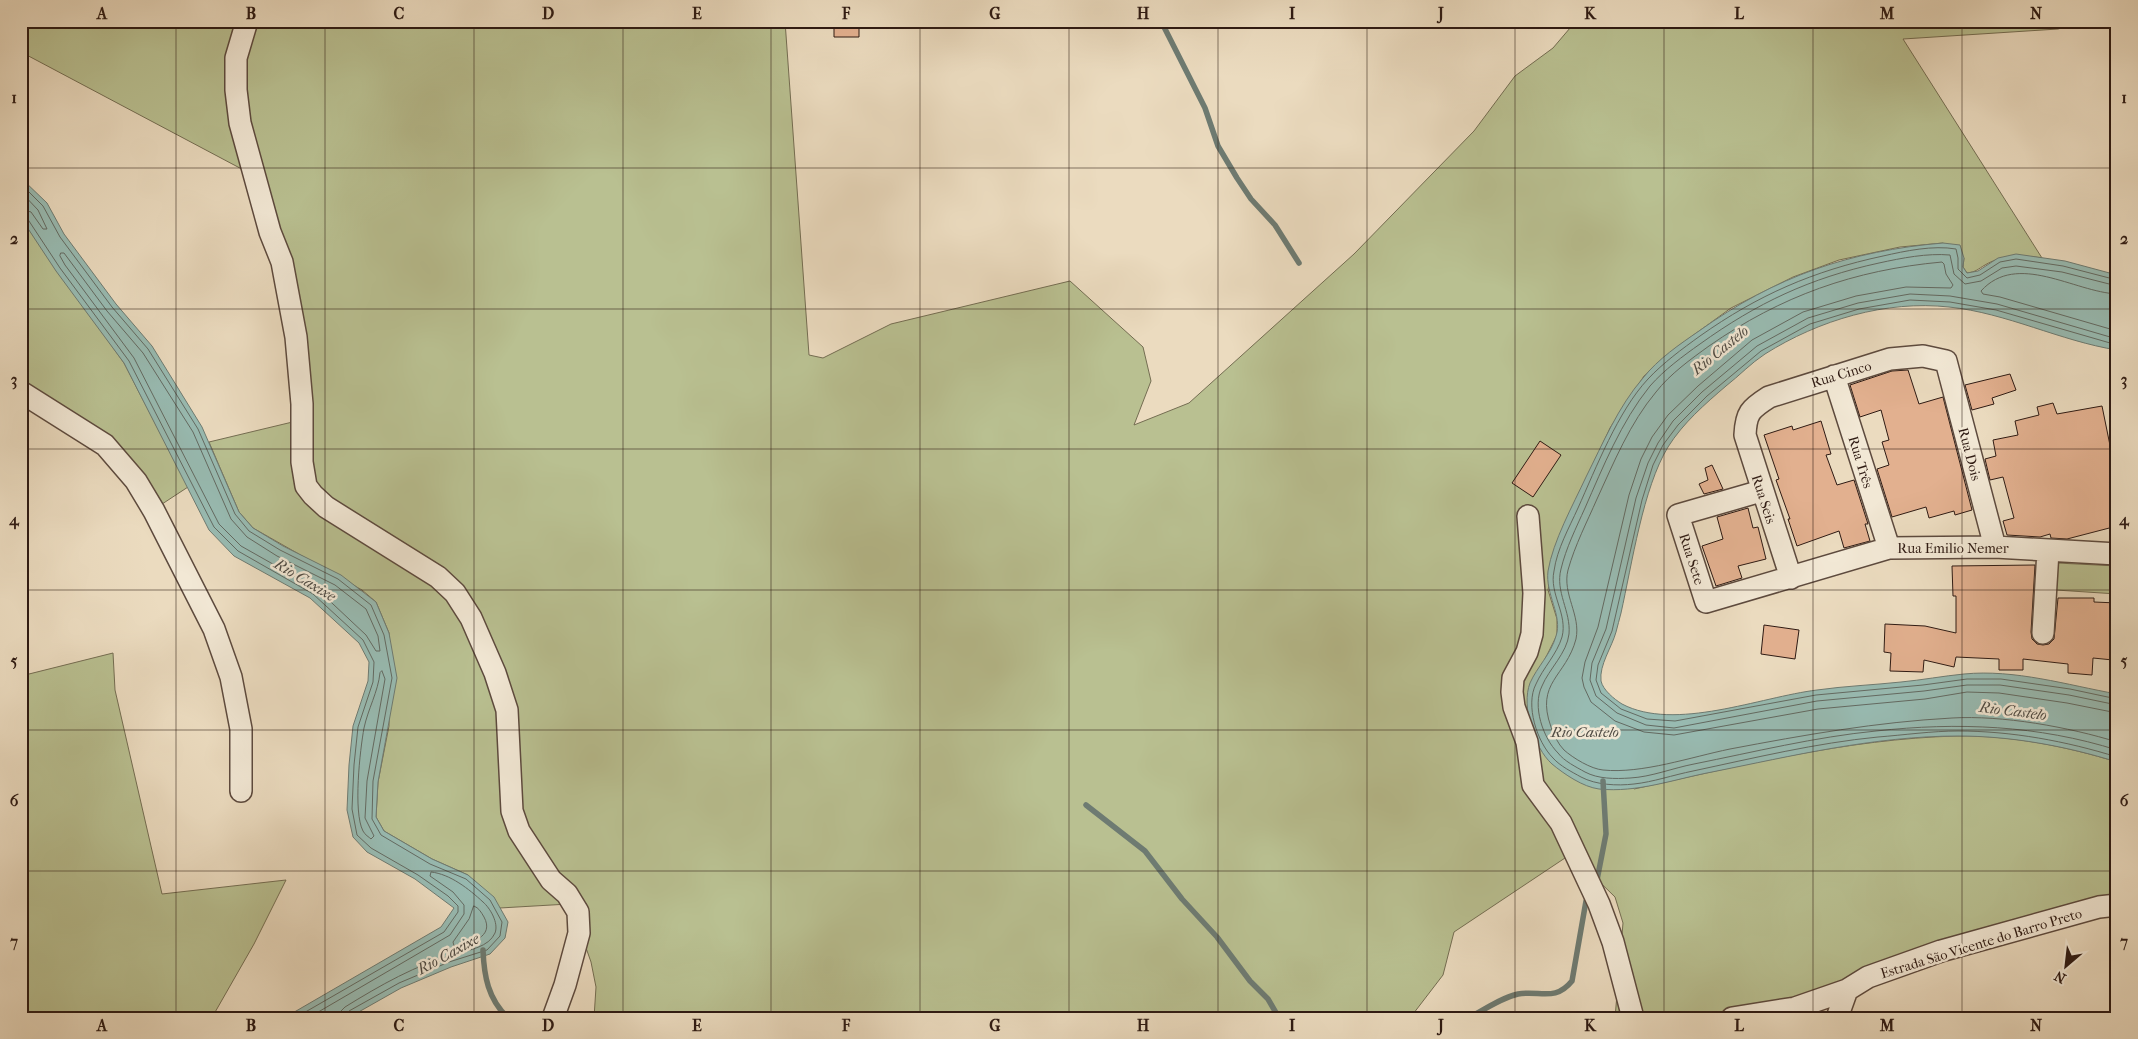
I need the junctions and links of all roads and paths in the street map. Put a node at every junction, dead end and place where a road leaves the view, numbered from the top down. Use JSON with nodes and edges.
{"nodes":[{"id":1,"x":247,"y":21,"type":"edge"},
{"id":2,"x":1946,"y":361,"type":"joint"},
{"id":3,"x":1834,"y":376,"type":"junction"},
{"id":4,"x":21,"y":392,"type":"edge"},
{"id":5,"x":1746,"y":418,"type":"joint"},
{"id":6,"x":1761,"y":491,"type":"junction"},
{"id":7,"x":1528,"y":516,"type":"dead end"},
{"id":8,"x":1995,"y":547,"type":"junction"},
{"id":9,"x":1888,"y":548,"type":"junction"},
{"id":10,"x":2048,"y":550,"type":"junction"},
{"id":11,"x":2117,"y":554,"type":"edge"},
{"id":12,"x":1791,"y":578,"type":"junction"},
{"id":13,"x":1706,"y":602,"type":"joint"},
{"id":14,"x":2043,"y":633,"type":"dead end"},
{"id":15,"x":241,"y":791,"type":"dead end"},
{"id":16,"x":2117,"y":905,"type":"edge"},
{"id":17,"x":1847,"y":990,"type":"junction"},
{"id":18,"x":553,"y":1018,"type":"edge"},
{"id":19,"x":1633,"y":1018,"type":"edge"},
{"id":20,"x":1732,"y":1018,"type":"edge"},
{"id":21,"x":1837,"y":1018,"type":"edge"}],
"edges":[{"from":1,"to":18,"type":"street"},
{"from":2,"to":3,"type":"street","name":"Rua Cinco"},
{"from":2,"to":8,"type":"street","name":"Rua Dois"},
{"from":3,"to":5,"type":"street","name":"Rua Cinco"},
{"from":3,"to":9,"type":"street","name":"Rua Três"},
{"from":4,"to":15,"type":"street"},
{"from":5,"to":6,"type":"street","name":"Rua Seis"},
{"from":6,"to":12,"type":"street","name":"Rua Seis"},
{"from":6,"to":13,"type":"street","name":"Rua Sete"},
{"from":7,"to":19,"type":"street"},
{"from":8,"to":9,"type":"street","name":"Rua Emilio Nemer"},
{"from":8,"to":10,"type":"street","name":"Rua Emilio Nemer"},
{"from":9,"to":12,"type":"street","name":"Rua Emilio Nemer"},
{"from":10,"to":11,"type":"street","name":"Rua Emilio Nemer"},
{"from":10,"to":14,"type":"street"},
{"from":12,"to":13,"type":"street","name":"Rua Emilio Nemer"},
{"from":16,"to":17,"type":"street","name":"Estrada São Vicente do Barro Preto"},
{"from":17,"to":20,"type":"street","name":"Estrada São Vicente do Barro Preto"},
{"from":17,"to":21,"type":"street"}]}
